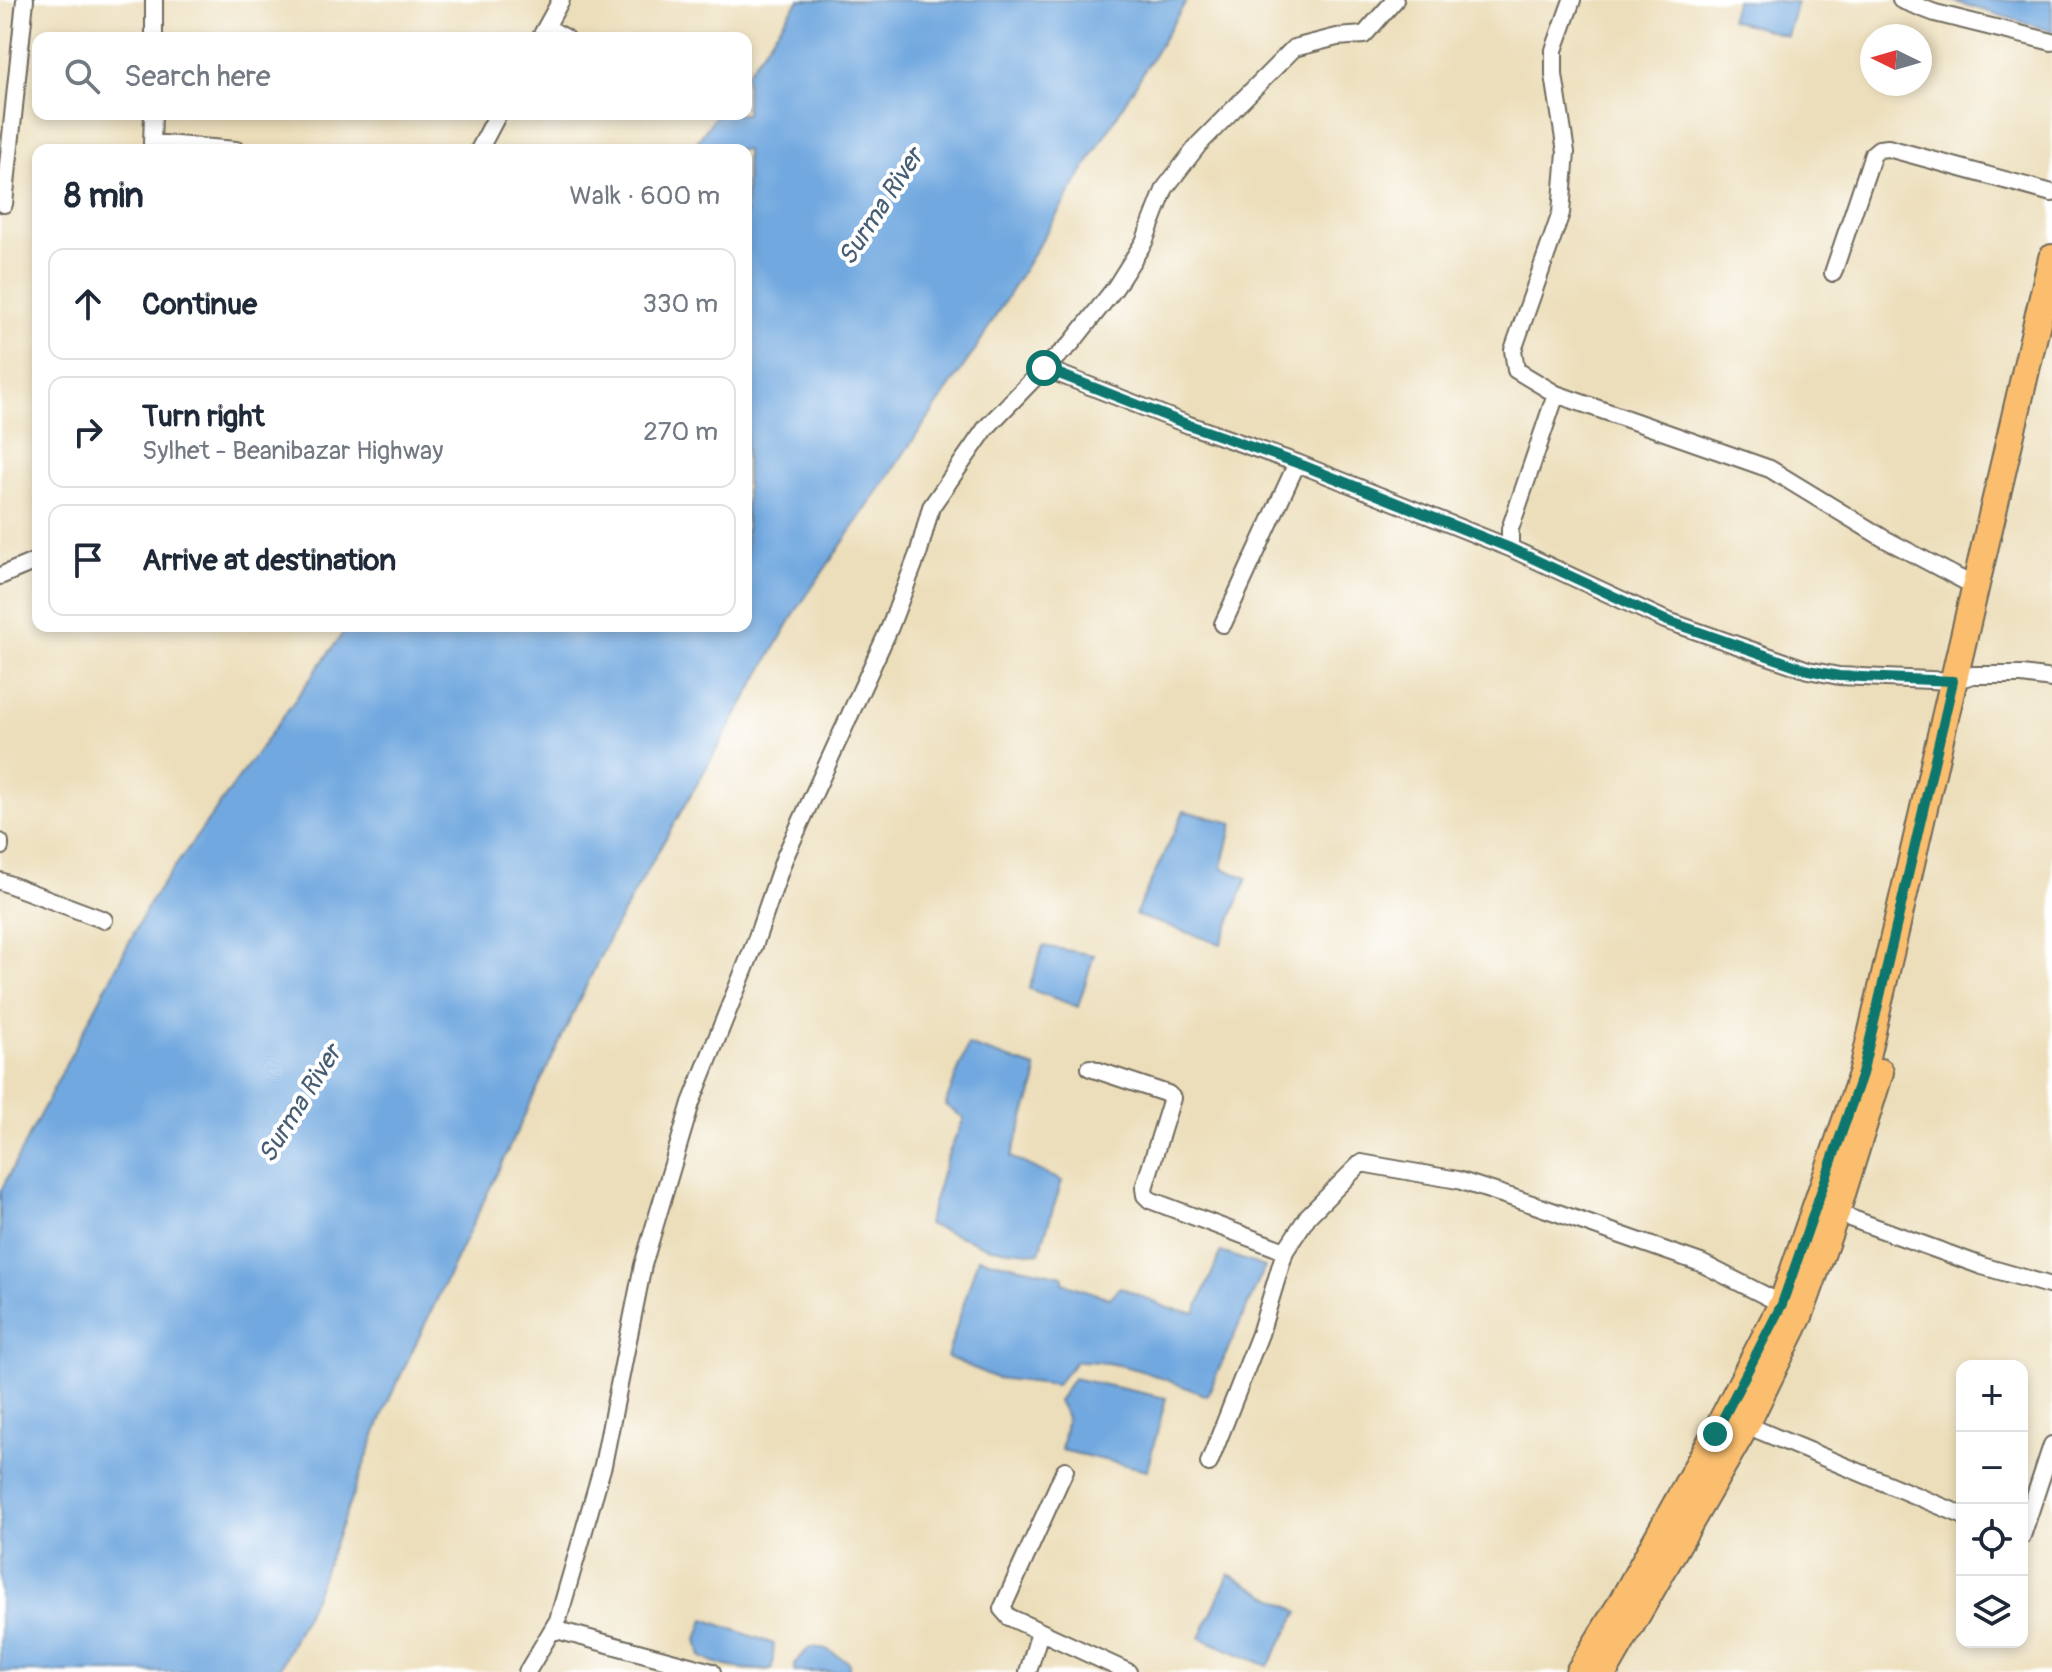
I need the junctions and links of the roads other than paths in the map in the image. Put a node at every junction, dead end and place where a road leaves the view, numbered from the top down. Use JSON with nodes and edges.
{"nodes":[{"id":1,"x":25,"y":0,"type":"edge"},
{"id":2,"x":154,"y":0,"type":"edge"},
{"id":3,"x":561,"y":0,"type":"edge"},
{"id":4,"x":1395,"y":0,"type":"edge"},
{"id":5,"x":1572,"y":0,"type":"edge"},
{"id":6,"x":1901,"y":0,"type":"edge"},
{"id":7,"x":154,"y":32,"type":"edge"},
{"id":8,"x":543,"y":32,"type":"edge"},
{"id":9,"x":2052,"y":42,"type":"edge"},
{"id":10,"x":153,"y":120,"type":"edge"},
{"id":11,"x":495,"y":120,"type":"edge"},
{"id":12,"x":164,"y":144,"type":"edge"},
{"id":13,"x":482,"y":144,"type":"edge"},
{"id":14,"x":2052,"y":193,"type":"edge"},
{"id":15,"x":4,"y":204,"type":"dead end"},
{"id":16,"x":2052,"y":258,"type":"edge"},
{"id":17,"x":1833,"y":273,"type":"dead end"},
{"id":18,"x":2052,"y":332,"type":"edge"},
{"id":19,"x":1044,"y":368,"type":"junction"},
{"id":20,"x":1556,"y":394,"type":"junction"},
{"id":21,"x":1297,"y":463,"type":"junction"},
{"id":22,"x":1510,"y":548,"type":"junction"},
{"id":23,"x":32,"y":563,"type":"edge"},
{"id":24,"x":0,"y":576,"type":"edge"},
{"id":25,"x":1976,"y":587,"type":"junction"},
{"id":26,"x":1223,"y":624,"type":"dead end"},
{"id":27,"x":1963,"y":678,"type":"junction"},
{"id":28,"x":2052,"y":679,"type":"edge"},
{"id":29,"x":0,"y":881,"type":"edge"},
{"id":30,"x":104,"y":920,"type":"dead end"},
{"id":31,"x":1090,"y":1068,"type":"dead end"},
{"id":32,"x":1836,"y":1213,"type":"junction"},
{"id":33,"x":1285,"y":1251,"type":"junction"},
{"id":34,"x":2052,"y":1286,"type":"edge"},
{"id":35,"x":1791,"y":1309,"type":"junction"},
{"id":36,"x":1746,"y":1425,"type":"junction"},
{"id":37,"x":2052,"y":1445,"type":"edge"},
{"id":38,"x":1209,"y":1463,"type":"dead end"},
{"id":39,"x":1065,"y":1470,"type":"dead end"},
{"id":40,"x":1956,"y":1512,"type":"edge"},
{"id":41,"x":2028,"y":1518,"type":"edge"},
{"id":42,"x":553,"y":1629,"type":"junction"},
{"id":43,"x":1040,"y":1632,"type":"junction"},
{"id":44,"x":527,"y":1672,"type":"edge"},
{"id":45,"x":712,"y":1672,"type":"edge"},
{"id":46,"x":1028,"y":1672,"type":"edge"},
{"id":47,"x":1128,"y":1672,"type":"edge"},
{"id":48,"x":1579,"y":1672,"type":"edge"},
{"id":49,"x":1604,"y":1672,"type":"edge"}],
"edges":[{"from":1,"to":15,"type":"street"},
{"from":2,"to":7,"type":"street"},
{"from":3,"to":8,"type":"street"},
{"from":4,"to":19,"type":"street"},
{"from":5,"to":20,"type":"street"},
{"from":6,"to":9,"type":"street"},
{"from":10,"to":12,"type":"street"},
{"from":11,"to":13,"type":"street"},
{"from":14,"to":17,"type":"street"},
{"from":16,"to":25,"type":"main road"},
{"from":18,"to":27,"type":"main road"},
{"from":19,"to":21,"type":"street"},
{"from":19,"to":42,"type":"street"},
{"from":20,"to":22,"type":"street"},
{"from":20,"to":25,"type":"street"},
{"from":21,"to":22,"type":"street"},
{"from":21,"to":26,"type":"street"},
{"from":22,"to":27,"type":"street"},
{"from":23,"to":24,"type":"street"},
{"from":25,"to":27,"type":"main road"},
{"from":27,"to":28,"type":"street"},
{"from":27,"to":32,"type":"main road"},
{"from":27,"to":35,"type":"main road"},
{"from":29,"to":30,"type":"street"},
{"from":31,"to":33,"type":"street"},
{"from":32,"to":34,"type":"street"},
{"from":32,"to":35,"type":"main road"},
{"from":33,"to":35,"type":"street"},
{"from":33,"to":38,"type":"street"},
{"from":35,"to":36,"type":"main road"},
{"from":35,"to":48,"type":"main road"},
{"from":36,"to":40,"type":"street"},
{"from":36,"to":49,"type":"main road"},
{"from":37,"to":41,"type":"street"},
{"from":39,"to":43,"type":"street"},
{"from":42,"to":44,"type":"street"},
{"from":42,"to":45,"type":"street"},
{"from":43,"to":46,"type":"street"},
{"from":43,"to":47,"type":"street"}]}
